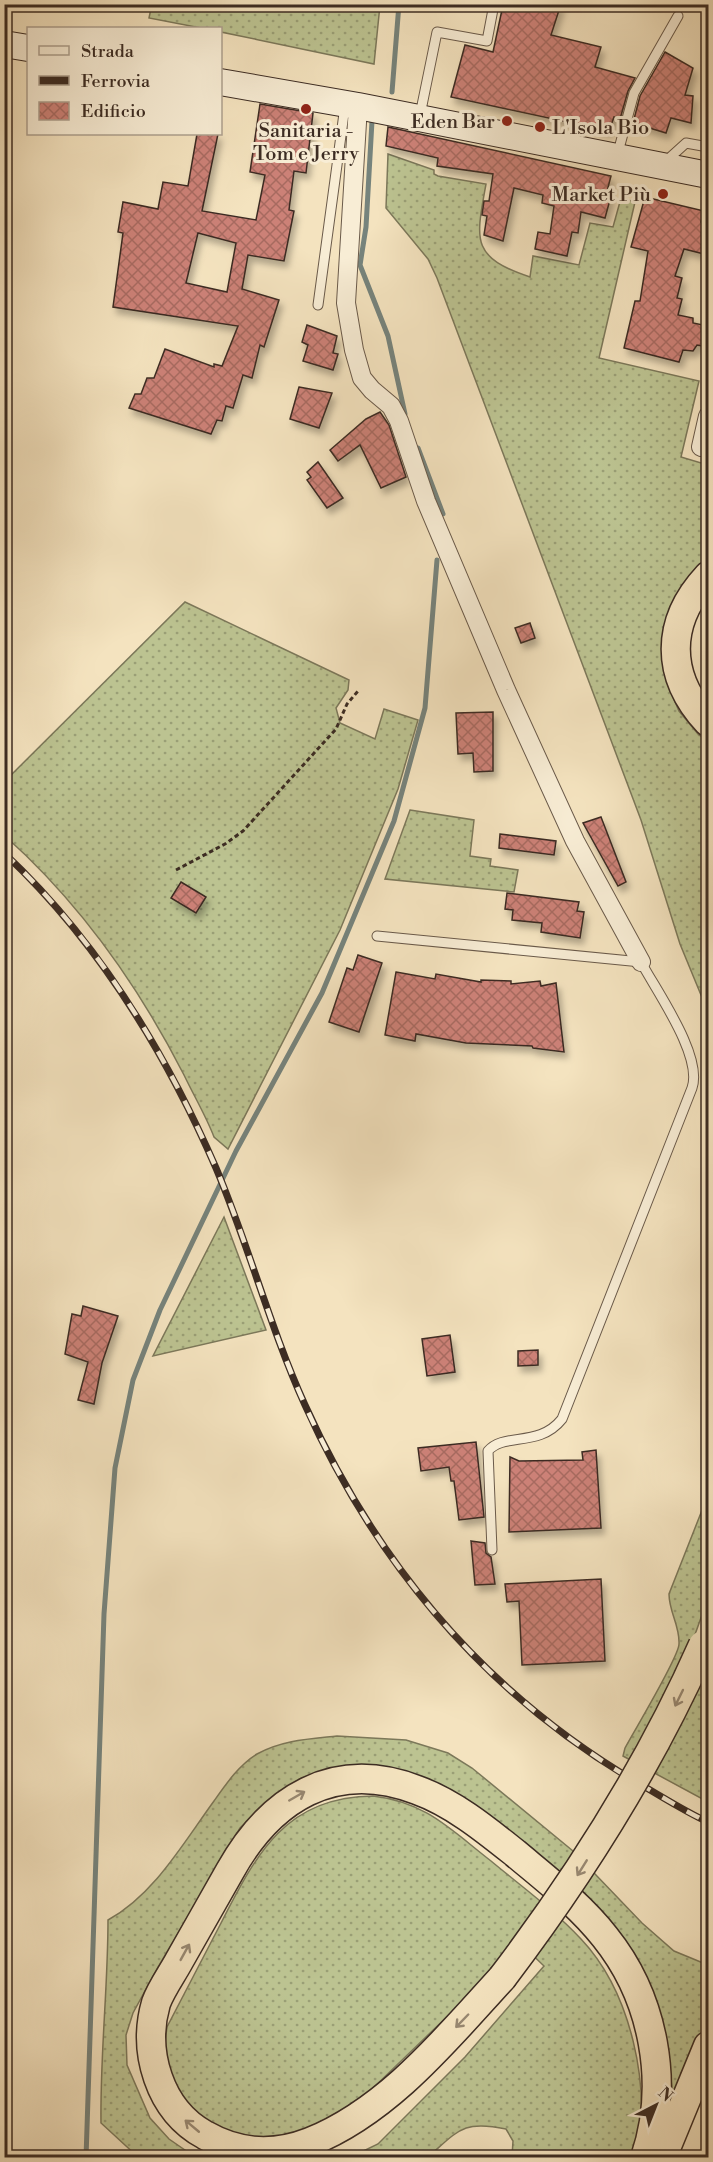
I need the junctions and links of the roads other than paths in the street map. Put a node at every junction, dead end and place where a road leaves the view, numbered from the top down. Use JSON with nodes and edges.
{"nodes":[{"id":1,"x":494,"y":4,"type":"edge"},
{"id":2,"x":678,"y":16,"type":"dead end"},
{"id":3,"x":4,"y":44,"type":"edge"},
{"id":4,"x":27,"y":48,"type":"edge"},
{"id":5,"x":222,"y":82,"type":"edge"},
{"id":6,"x":351,"y":104,"type":"junction"},
{"id":7,"x":420,"y":118,"type":"junction"},
{"id":8,"x":708,"y":147,"type":"edge"},
{"id":9,"x":617,"y":156,"type":"junction"},
{"id":10,"x":663,"y":165,"type":"junction"},
{"id":11,"x":708,"y":176,"type":"edge"},
{"id":12,"x":318,"y":305,"type":"dead end"},
{"id":13,"x":708,"y":416,"type":"edge"},
{"id":14,"x":701,"y":447,"type":"dead end"},
{"id":15,"x":708,"y":576,"type":"edge"},
{"id":16,"x":708,"y":722,"type":"edge"},
{"id":17,"x":377,"y":936,"type":"dead end"},
{"id":18,"x":641,"y":962,"type":"junction"},
{"id":19,"x":492,"y":1550,"type":"dead end"},
{"id":20,"x":706,"y":1637,"type":"edge"},
{"id":21,"x":708,"y":2046,"type":"edge"},
{"id":22,"x":645,"y":2157,"type":"edge"},
{"id":23,"x":662,"y":2157,"type":"edge"}],
"edges":[{"from":1,"to":7,"type":"lane"},
{"from":2,"to":9,"type":"lane"},
{"from":3,"to":4,"type":"main road"},
{"from":5,"to":6,"type":"main road"},
{"from":6,"to":7,"type":"main road"},
{"from":6,"to":12,"type":"lane"},
{"from":6,"to":18,"type":"street"},
{"from":7,"to":9,"type":"main road"},
{"from":8,"to":10,"type":"lane"},
{"from":9,"to":10,"type":"main road"},
{"from":10,"to":11,"type":"main road"},
{"from":13,"to":14,"type":"street"},
{"from":15,"to":16,"type":"highway"},
{"from":17,"to":18,"type":"lane"},
{"from":18,"to":19,"type":"lane"},
{"from":20,"to":22,"type":"highway","one_way":true,"bridge":true},
{"from":21,"to":23,"type":"highway"}]}
